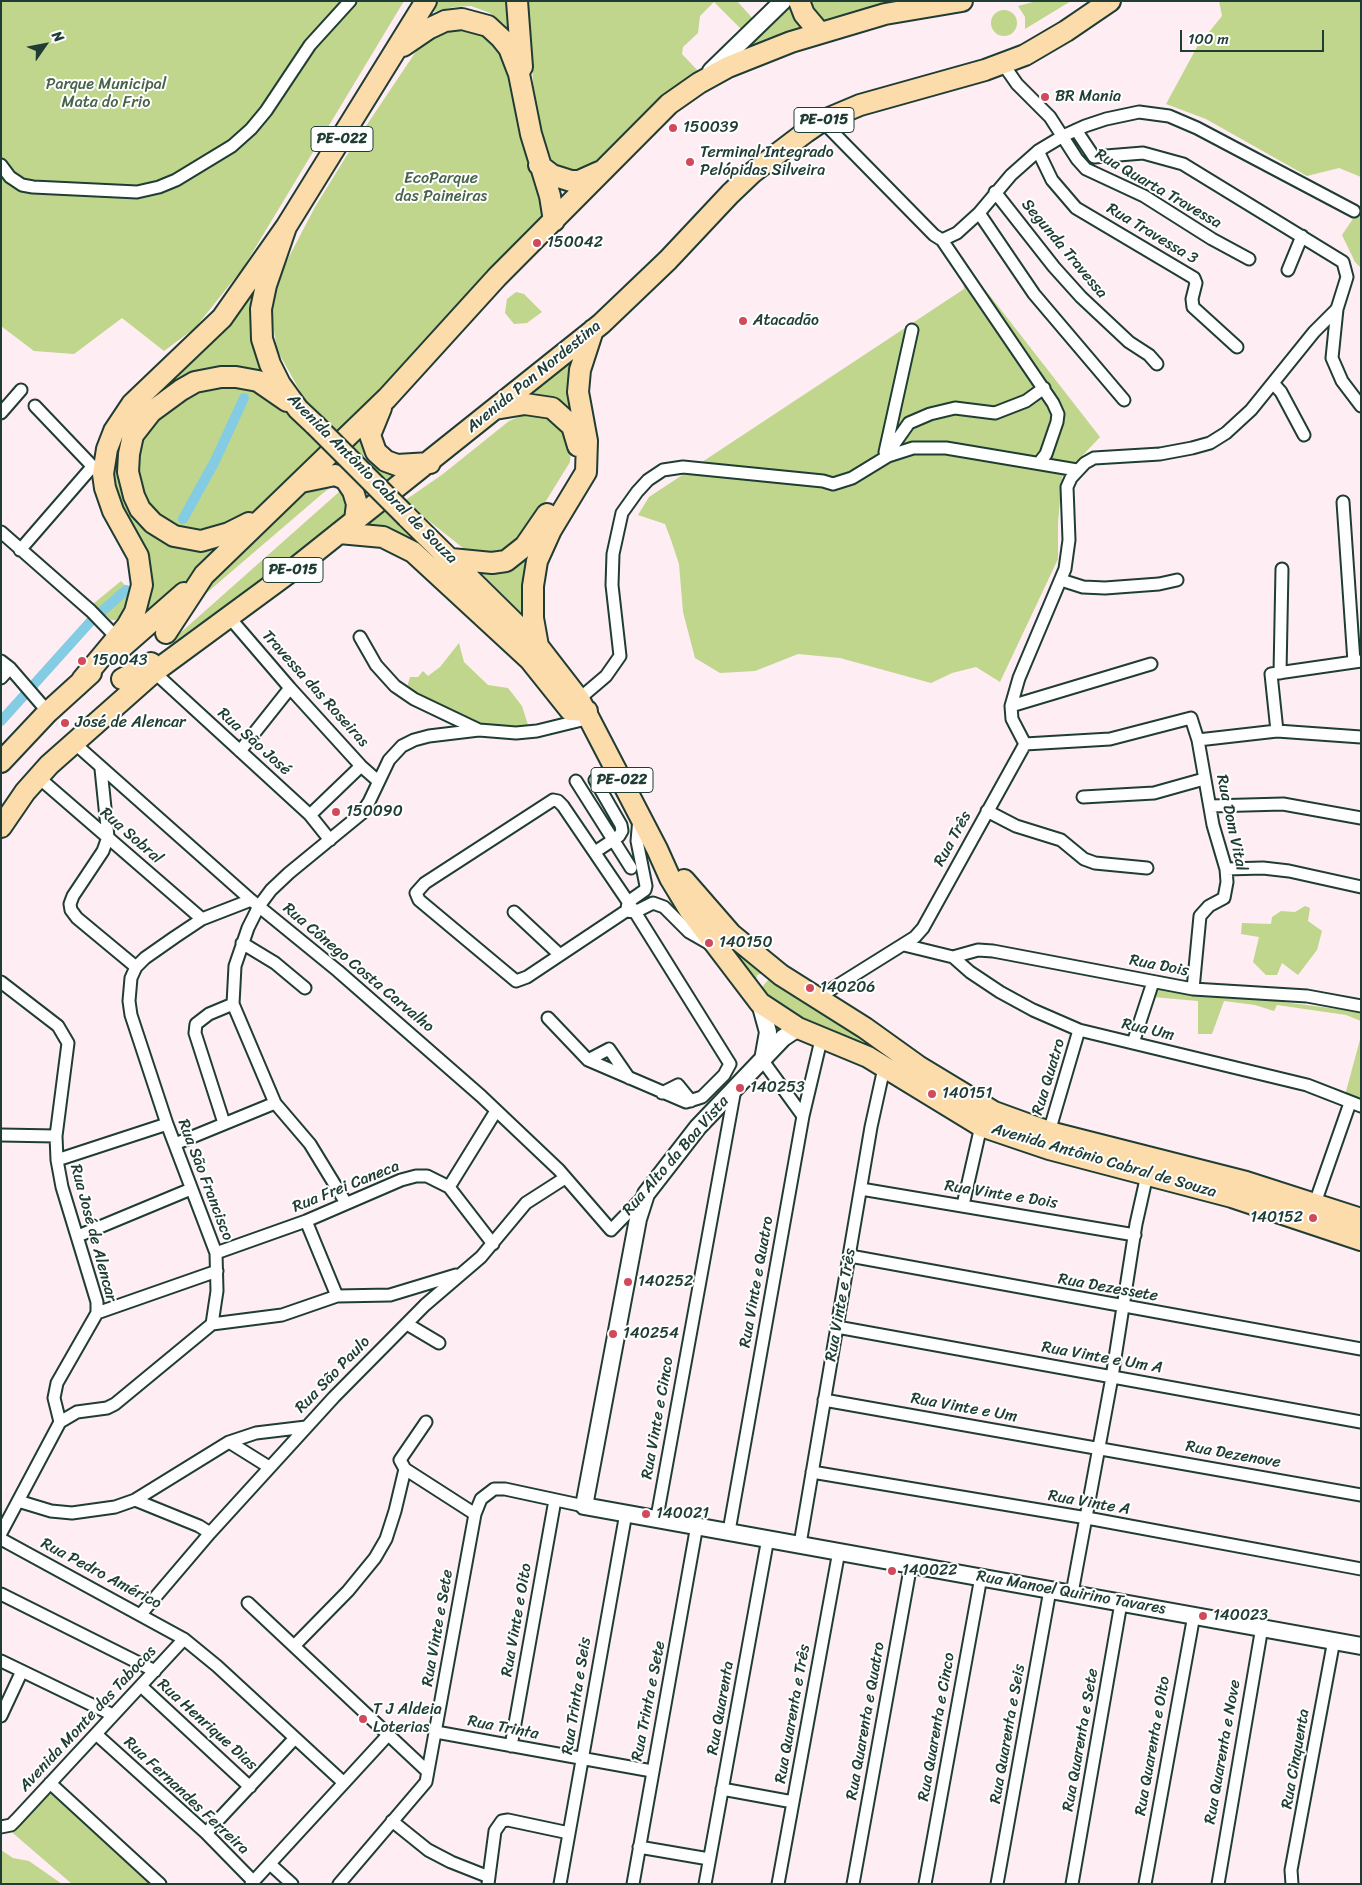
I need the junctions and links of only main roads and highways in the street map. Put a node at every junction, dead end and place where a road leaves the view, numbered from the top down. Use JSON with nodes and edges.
{"nodes":[{"id":1,"x":426,"y":1,"type":"edge"},
{"id":2,"x":517,"y":1,"type":"edge"},
{"id":3,"x":783,"y":1,"type":"edge"},
{"id":4,"x":799,"y":1,"type":"edge"},
{"id":5,"x":1110,"y":1,"type":"edge"},
{"id":6,"x":948,"y":3,"type":"edge"},
{"id":7,"x":820,"y":33,"type":"junction"},
{"id":8,"x":397,"y":50,"type":"junction"},
{"id":9,"x":698,"y":83,"type":"junction"},
{"id":10,"x":525,"y":101,"type":"junction"},
{"id":11,"x":539,"y":164,"type":"junction"},
{"id":12,"x":605,"y":169,"type":"junction"},
{"id":13,"x":554,"y":221,"type":"junction"},
{"id":14,"x":286,"y":227,"type":"junction"},
{"id":15,"x":593,"y":330,"type":"junction"},
{"id":16,"x":386,"y":398,"type":"junction"},
{"id":17,"x":298,"y":408,"type":"junction"},
{"id":18,"x":490,"y":410,"type":"junction"},
{"id":19,"x":430,"y":463,"type":"junction"},
{"id":20,"x":301,"y":482,"type":"junction"},
{"id":21,"x":268,"y":512,"type":"junction"},
{"id":22,"x":347,"y":527,"type":"junction"},
{"id":23,"x":451,"y":559,"type":"junction"},
{"id":24,"x":204,"y":575,"type":"junction"},
{"id":25,"x":166,"y":633,"type":"dead end"},
{"id":26,"x":121,"y":642,"type":"junction"},
{"id":27,"x":186,"y":646,"type":"junction"},
{"id":28,"x":538,"y":646,"type":"junction"},
{"id":29,"x":122,"y":679,"type":"dead end"},
{"id":30,"x":585,"y":710,"type":"junction"},
{"id":31,"x":1,"y":762,"type":"edge"},
{"id":32,"x":1,"y":827,"type":"edge"},
{"id":33,"x":658,"y":849,"type":"junction"},
{"id":34,"x":781,"y":975,"type":"junction"},
{"id":35,"x":760,"y":1003,"type":"junction"},
{"id":36,"x":798,"y":1028,"type":"junction"},
{"id":37,"x":866,"y":1028,"type":"junction"},
{"id":38,"x":851,"y":1050,"type":"junction"},
{"id":39,"x":763,"y":1061,"type":"junction"},
{"id":40,"x":1361,"y":1220,"type":"edge"},
{"id":41,"x":1361,"y":1240,"type":"edge"},
{"id":42,"x":584,"y":1506,"type":"joint"},
{"id":43,"x":1361,"y":1646,"type":"edge"}],
"edges":[{"from":1,"to":8,"type":"highway","name":"Avenida Antônio Cabral de Souza"},
{"from":2,"to":10,"type":"highway"},
{"from":3,"to":9,"type":"main road"},
{"from":4,"to":7,"type":"highway"},
{"from":5,"to":15,"type":"highway","name":"Avenida Pan Nordestina","number":"PE-015"},
{"from":6,"to":7,"type":"highway"},
{"from":7,"to":9,"type":"highway"},
{"from":8,"to":10,"type":"highway"},
{"from":8,"to":14,"type":"highway","name":"Avenida Antônio Cabral de Souza","number":"PE-022"},
{"from":9,"to":12,"type":"highway"},
{"from":10,"to":11,"type":"highway"},
{"from":11,"to":12,"type":"highway"},
{"from":11,"to":13,"type":"highway"},
{"from":12,"to":13,"type":"highway"},
{"from":13,"to":16,"type":"highway"},
{"from":14,"to":17,"type":"highway","name":"Avenida Antônio Cabral de Souza","number":"PE-022"},
{"from":14,"to":26,"type":"highway"},
{"from":15,"to":18,"type":"highway","name":"Avenida Pan Nordestina","number":"PE-015"},
{"from":15,"to":28,"type":"highway"},
{"from":16,"to":19,"type":"highway"},
{"from":16,"to":20,"type":"highway"},
{"from":17,"to":21,"type":"highway"},
{"from":17,"to":23,"type":"highway","name":"Avenida Antônio Cabral de Souza","number":"PE-022","bridge":true},
{"from":18,"to":19,"type":"highway","name":"Avenida Pan Nordestina","number":"PE-015"},
{"from":18,"to":23,"type":"highway"},
{"from":19,"to":22,"type":"highway","name":"Avenida Pan Nordestina","number":"PE-015"},
{"from":20,"to":21,"type":"highway"},
{"from":20,"to":22,"type":"highway"},
{"from":21,"to":24,"type":"highway"},
{"from":22,"to":27,"type":"highway","name":"Avenida Pan Nordestina","number":"PE-015"},
{"from":22,"to":30,"type":"highway"},
{"from":23,"to":28,"type":"highway","name":"Avenida Antônio Cabral de Souza","number":"PE-022"},
{"from":24,"to":25,"type":"highway"},
{"from":24,"to":26,"type":"highway"},
{"from":26,"to":31,"type":"highway"},
{"from":27,"to":29,"type":"highway"},
{"from":27,"to":32,"type":"highway","name":"Avenida Pan Nordestina","number":"PE-015"},
{"from":28,"to":30,"type":"highway","name":"Avenida Antônio Cabral de Souza","number":"PE-022"},
{"from":30,"to":33,"type":"highway","name":"Avenida Antônio Cabral de Souza","number":"PE-022"},
{"from":33,"to":34,"type":"highway","name":"Avenida Antônio Cabral de Souza","number":"PE-022"},
{"from":33,"to":35,"type":"highway","name":"Avenida Antônio Cabral de Souza","number":"PE-022"},
{"from":34,"to":35,"type":"highway"},
{"from":34,"to":37,"type":"highway","name":"Avenida Antônio Cabral de Souza","number":"PE-022"},
{"from":35,"to":36,"type":"highway","name":"Avenida Antônio Cabral de Souza","number":"PE-022"},
{"from":35,"to":39,"type":"main road"},
{"from":36,"to":38,"type":"highway","name":"Avenida Antônio Cabral de Souza","number":"PE-022"},
{"from":36,"to":39,"type":"main road","name":"Rua Alto da Boa Vista"},
{"from":37,"to":38,"type":"highway"},
{"from":37,"to":40,"type":"highway","name":"Avenida Antônio Cabral de Souza","number":"PE-022"},
{"from":38,"to":41,"type":"highway","name":"Avenida Antônio Cabral de Souza","number":"PE-022"},
{"from":39,"to":42,"type":"main road","name":"Rua Alto da Boa Vista"},
{"from":42,"to":43,"type":"main road","name":"Rua Manoel Quirino Tavares"}]}
